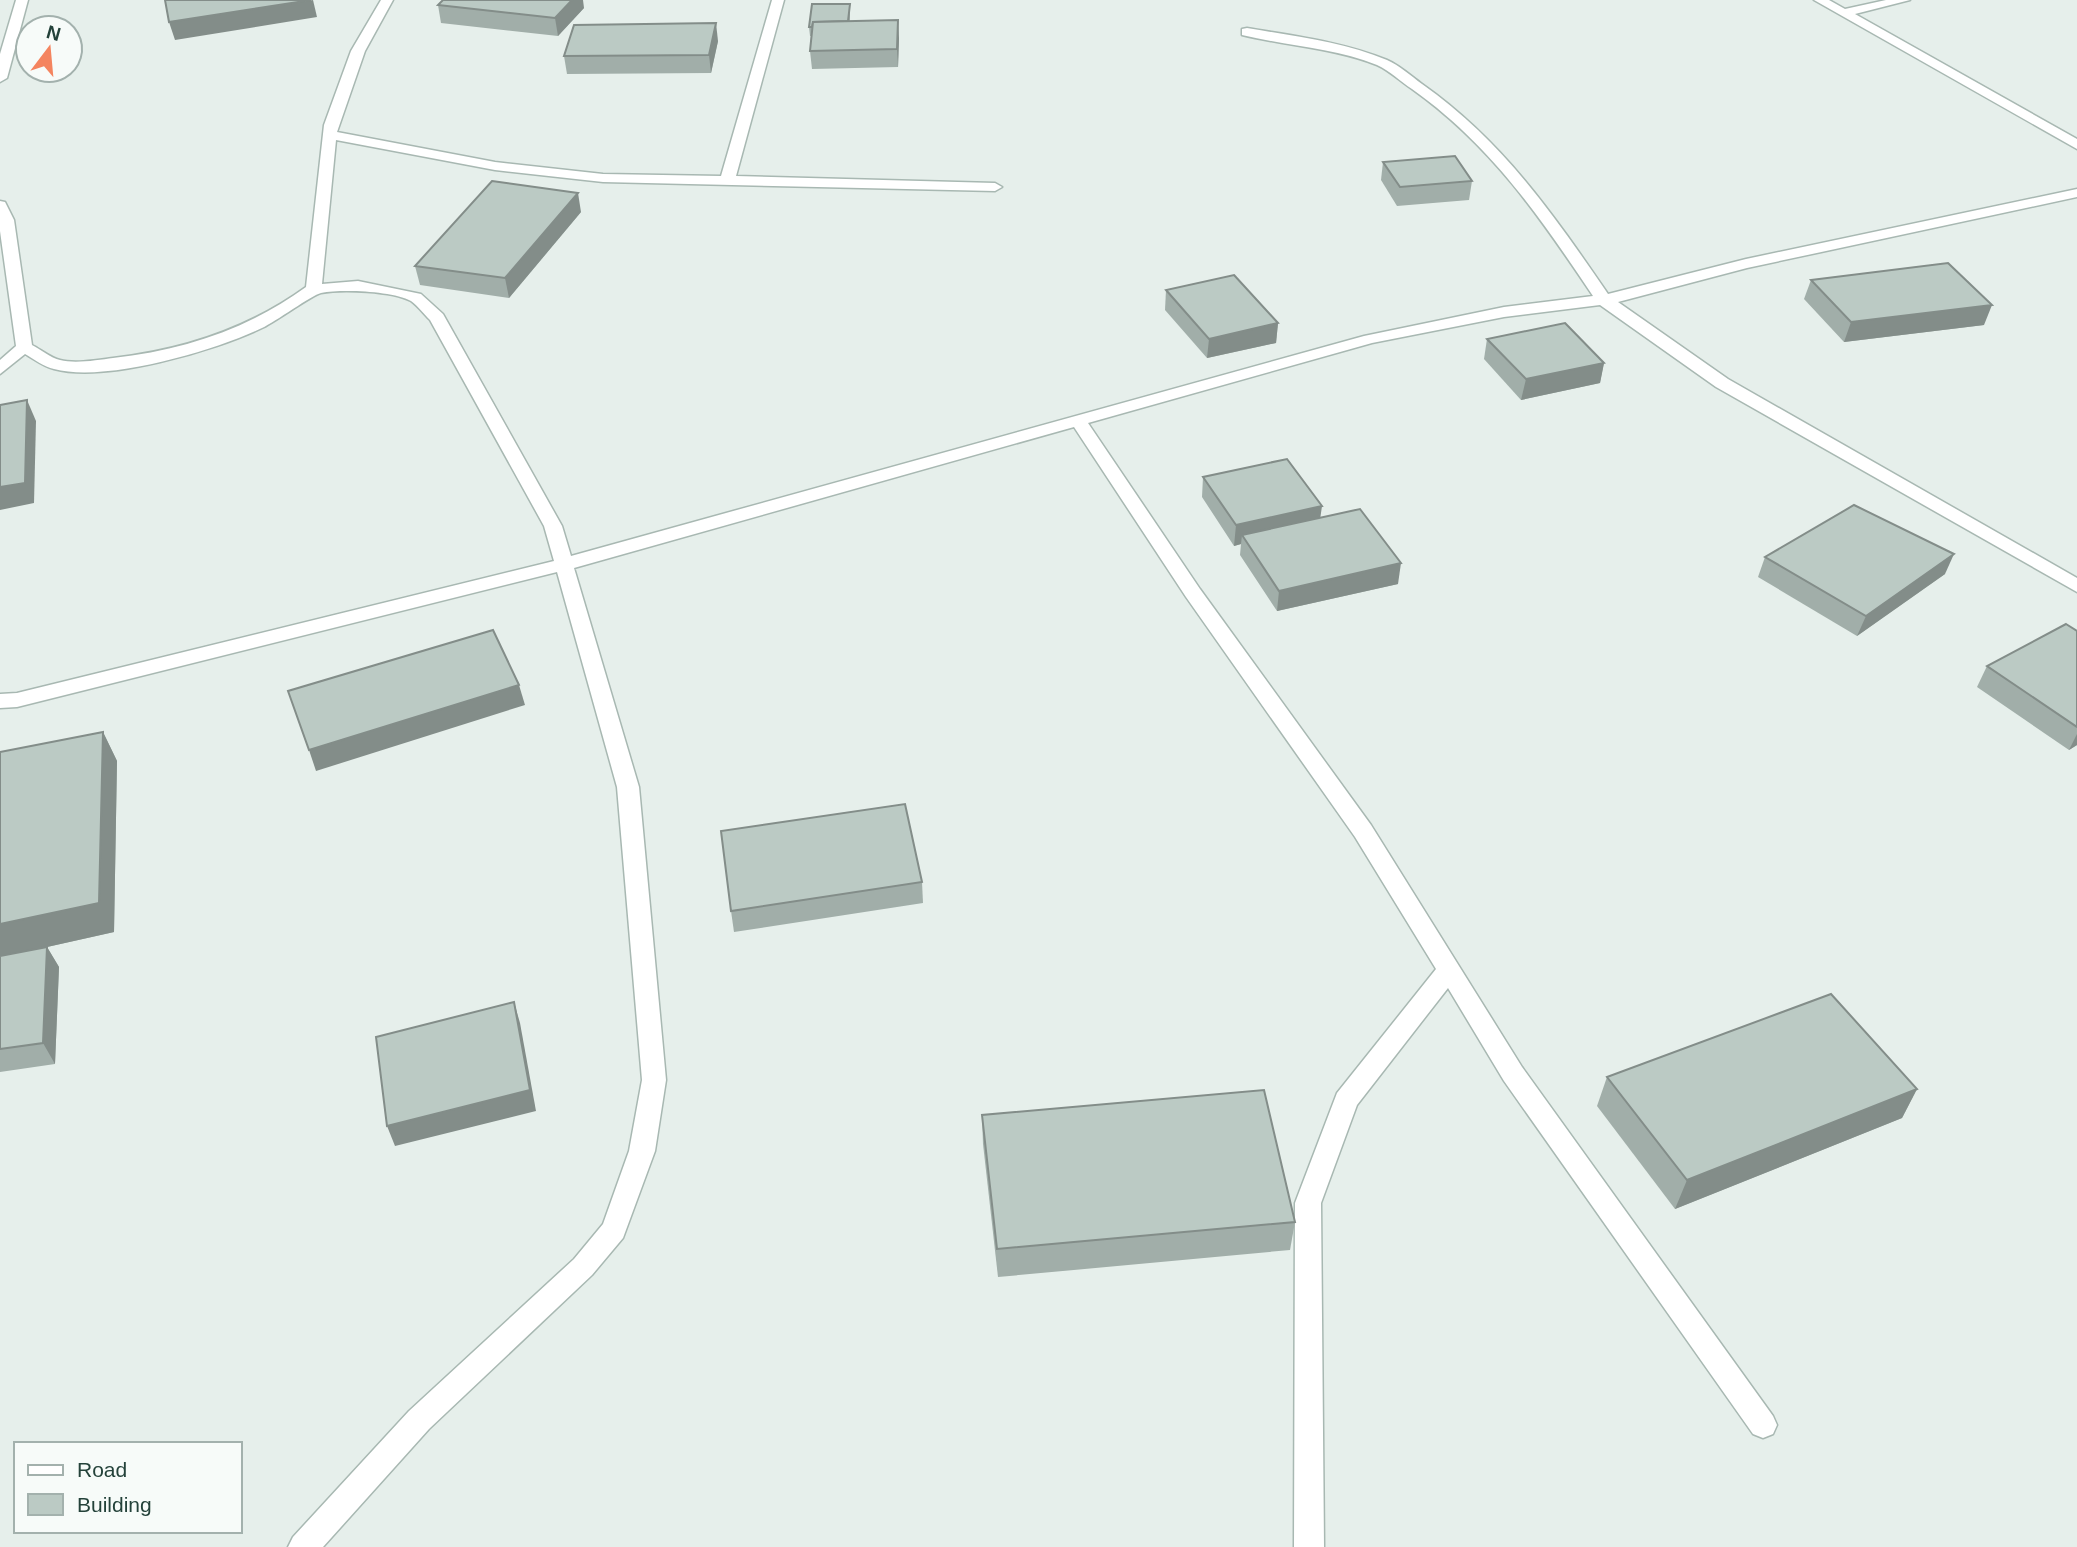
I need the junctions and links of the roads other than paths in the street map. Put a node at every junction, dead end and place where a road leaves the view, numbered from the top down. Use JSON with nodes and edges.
{"nodes":[{"id":1,"x":22,"y":0,"type":"edge"},
{"id":2,"x":387,"y":0,"type":"edge"},
{"id":3,"x":778,"y":0,"type":"edge"},
{"id":4,"x":1821,"y":0,"type":"edge"},
{"id":5,"x":1904,"y":0,"type":"edge"},
{"id":6,"x":1844,"y":13,"type":"junction"},
{"id":7,"x":1247,"y":32,"type":"dead end"},
{"id":8,"x":0,"y":78,"type":"edge"},
{"id":9,"x":330,"y":135,"type":"junction"},
{"id":10,"x":2077,"y":145,"type":"edge"},
{"id":11,"x":720,"y":180,"type":"junction"},
{"id":12,"x":995,"y":187,"type":"dead end"},
{"id":13,"x":2077,"y":193,"type":"edge"},
{"id":14,"x":0,"y":205,"type":"edge"},
{"id":15,"x":314,"y":289,"type":"junction"},
{"id":16,"x":1603,"y":299,"type":"junction"},
{"id":17,"x":24,"y":347,"type":"junction"},
{"id":18,"x":0,"y":369,"type":"edge"},
{"id":19,"x":1079,"y":422,"type":"junction"},
{"id":20,"x":562,"y":565,"type":"junction"},
{"id":21,"x":2077,"y":586,"type":"edge"},
{"id":22,"x":0,"y":701,"type":"edge"},
{"id":23,"x":1449,"y":969,"type":"junction"},
{"id":24,"x":1763,"y":1426,"type":"dead end"},
{"id":25,"x":303,"y":1547,"type":"edge"},
{"id":26,"x":1309,"y":1547,"type":"edge"}],
"edges":[{"from":1,"to":8,"type":"street"},
{"from":2,"to":9,"type":"street"},
{"from":3,"to":11,"type":"street"},
{"from":4,"to":6,"type":"street"},
{"from":5,"to":6,"type":"street"},
{"from":6,"to":10,"type":"street"},
{"from":7,"to":16,"type":"street"},
{"from":9,"to":11,"type":"street"},
{"from":9,"to":15,"type":"street"},
{"from":11,"to":12,"type":"street"},
{"from":13,"to":16,"type":"street"},
{"from":14,"to":17,"type":"street"},
{"from":15,"to":17,"type":"street"},
{"from":15,"to":20,"type":"street"},
{"from":16,"to":19,"type":"street"},
{"from":16,"to":21,"type":"street"},
{"from":17,"to":18,"type":"street"},
{"from":19,"to":20,"type":"street"},
{"from":19,"to":23,"type":"street"},
{"from":20,"to":22,"type":"street"},
{"from":20,"to":25,"type":"street"},
{"from":23,"to":24,"type":"street"},
{"from":23,"to":26,"type":"street"}]}
